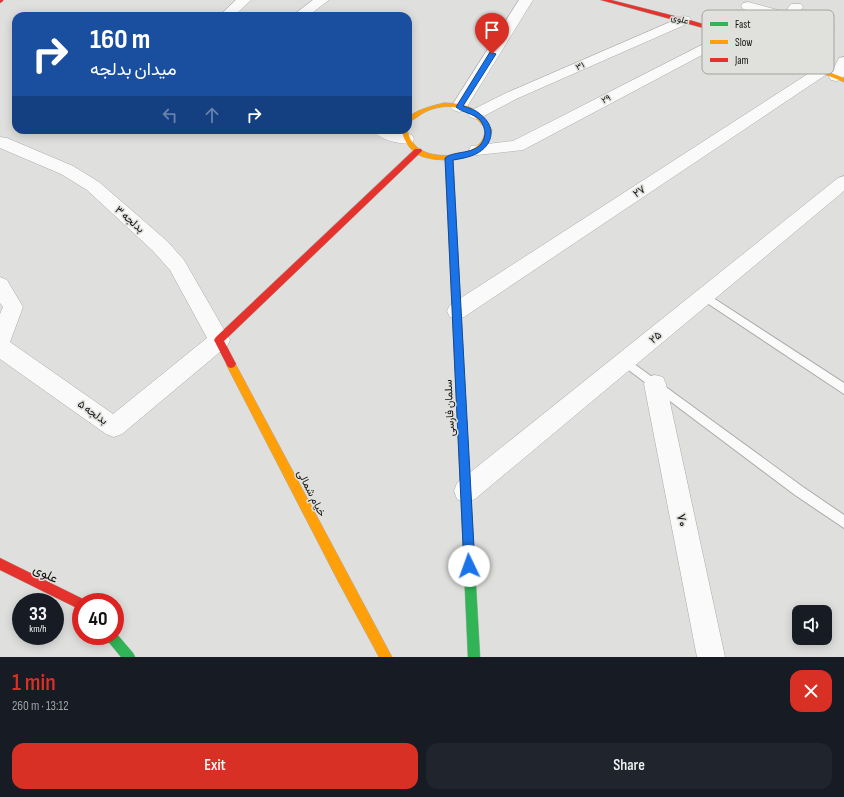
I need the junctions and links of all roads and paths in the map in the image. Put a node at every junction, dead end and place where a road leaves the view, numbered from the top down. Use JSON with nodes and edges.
{"nodes":[{"id":1,"x":244,"y":0,"type":"edge"},
{"id":2,"x":322,"y":0,"type":"edge"},
{"id":3,"x":526,"y":0,"type":"edge"},
{"id":4,"x":604,"y":0,"type":"edge"},
{"id":5,"x":798,"y":4,"type":"dead end"},
{"id":6,"x":748,"y":6,"type":"dead end"},
{"id":7,"x":763,"y":10,"type":"edge"},
{"id":8,"x":794,"y":10,"type":"edge"},
{"id":9,"x":230,"y":12,"type":"edge"},
{"id":10,"x":306,"y":12,"type":"edge"},
{"id":11,"x":684,"y":20,"type":"junction"},
{"id":12,"x":702,"y":25,"type":"edge"},
{"id":13,"x":702,"y":49,"type":"edge"},
{"id":14,"x":844,"y":60,"type":"edge"},
{"id":15,"x":834,"y":76,"type":"edge"},
{"id":16,"x":459,"y":107,"type":"junction"},
{"id":17,"x":476,"y":114,"type":"junction"},
{"id":18,"x":412,"y":116,"type":"edge"},
{"id":19,"x":388,"y":134,"type":"edge"},
{"id":20,"x":405,"y":135,"type":"edge"},
{"id":21,"x":8,"y":138,"type":"dead end"},
{"id":22,"x":477,"y":150,"type":"junction"},
{"id":23,"x":418,"y":151,"type":"junction"},
{"id":24,"x":449,"y":158,"type":"junction"},
{"id":25,"x":844,"y":182,"type":"edge"},
{"id":26,"x":0,"y":285,"type":"edge"},
{"id":27,"x":704,"y":296,"type":"junction"},
{"id":28,"x":456,"y":311,"type":"junction"},
{"id":29,"x":219,"y":340,"type":"junction"},
{"id":30,"x":0,"y":341,"type":"edge"},
{"id":31,"x":0,"y":347,"type":"edge"},
{"id":32,"x":626,"y":362,"type":"junction"},
{"id":33,"x":655,"y":384,"type":"junction"},
{"id":34,"x":844,"y":389,"type":"edge"},
{"id":35,"x":466,"y":491,"type":"junction"},
{"id":36,"x":844,"y":522,"type":"edge"},
{"id":37,"x":0,"y":564,"type":"edge"},
{"id":38,"x":72,"y":600,"type":"edge"},
{"id":39,"x":119,"y":645,"type":"edge"},
{"id":40,"x":129,"y":657,"type":"edge"},
{"id":41,"x":386,"y":657,"type":"edge"},
{"id":42,"x":474,"y":657,"type":"edge"},
{"id":43,"x":711,"y":657,"type":"edge"}],
"edges":[{"from":1,"to":9,"type":"street"},
{"from":2,"to":10,"type":"street"},
{"from":3,"to":16,"type":"street"},
{"from":4,"to":11,"type":"street","name":"علوی"},
{"from":5,"to":8,"type":"street"},
{"from":6,"to":7,"type":"street"},
{"from":11,"to":12,"type":"street","name":"علوی"},
{"from":11,"to":17,"type":"street","name":"۳۱"},
{"from":13,"to":22,"type":"street","name":"۲۹"},
{"from":14,"to":15,"type":"street"},
{"from":15,"to":28,"type":"street","name":"۲۷"},
{"from":16,"to":17,"type":"street"},
{"from":16,"to":18,"type":"street"},
{"from":17,"to":22,"type":"street"},
{"from":19,"to":20,"type":"street"},
{"from":20,"to":23,"type":"street"},
{"from":21,"to":29,"type":"street","name":"بدلجه ۳"},
{"from":22,"to":24,"type":"street"},
{"from":23,"to":24,"type":"street"},
{"from":23,"to":29,"type":"street"},
{"from":24,"to":28,"type":"street","name":"سلمان فارسی"},
{"from":25,"to":27,"type":"street","name":"۲۵"},
{"from":26,"to":30,"type":"street"},
{"from":27,"to":32,"type":"street","name":"۲۵"},
{"from":27,"to":34,"type":"lane"},
{"from":28,"to":35,"type":"street","name":"سلمان فارسی"},
{"from":29,"to":31,"type":"street","name":"بدلجه ۵"},
{"from":29,"to":41,"type":"street","name":"خیام شمالی"},
{"from":32,"to":33,"type":"lane"},
{"from":32,"to":35,"type":"street","name":"۲۵"},
{"from":33,"to":36,"type":"lane"},
{"from":33,"to":43,"type":"street","name":"۷۰"},
{"from":35,"to":42,"type":"street","name":"سلمان فارسی"},
{"from":37,"to":38,"type":"street","name":"علوی"},
{"from":39,"to":40,"type":"street"}]}
